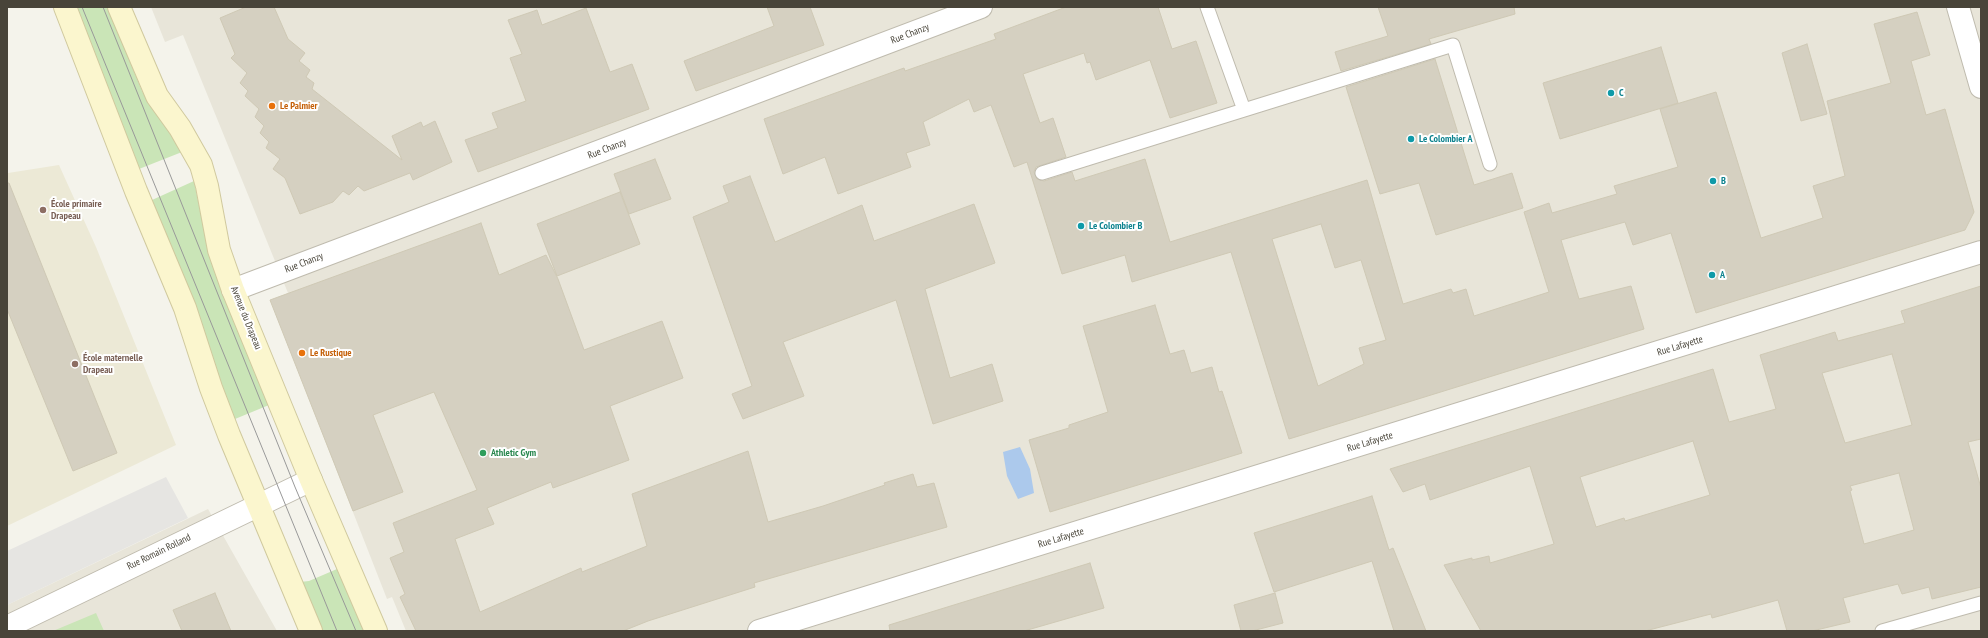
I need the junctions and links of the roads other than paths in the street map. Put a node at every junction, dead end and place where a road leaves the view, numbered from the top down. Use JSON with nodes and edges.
{"nodes":[{"id":1,"x":65,"y":7,"type":"edge"},
{"id":2,"x":119,"y":7,"type":"edge"},
{"id":3,"x":981,"y":7,"type":"edge"},
{"id":4,"x":1207,"y":7,"type":"edge"},
{"id":5,"x":1958,"y":7,"type":"edge"},
{"id":6,"x":1981,"y":87,"type":"edge"},
{"id":7,"x":1244,"y":110,"type":"junction"},
{"id":8,"x":1490,"y":164,"type":"dead end"},
{"id":9,"x":1042,"y":173,"type":"dead end"},
{"id":10,"x":1981,"y":252,"type":"edge"},
{"id":11,"x":234,"y":290,"type":"junction"},
{"id":12,"x":311,"y":480,"type":"junction"},
{"id":13,"x":257,"y":505,"type":"junction"},
{"id":14,"x":1981,"y":603,"type":"edge"},
{"id":15,"x":7,"y":627,"type":"edge"},
{"id":16,"x":1889,"y":630,"type":"edge"},
{"id":17,"x":311,"y":631,"type":"edge"},
{"id":18,"x":376,"y":631,"type":"edge"},
{"id":19,"x":759,"y":631,"type":"edge"}],
"edges":[{"from":1,"to":13,"type":"main road"},
{"from":2,"to":11,"type":"main road","name":"Avenue du Drapeau"},
{"from":3,"to":11,"type":"street","name":"Rue Chanzy"},
{"from":4,"to":7,"type":"lane"},
{"from":5,"to":6,"type":"street"},
{"from":7,"to":8,"type":"lane"},
{"from":7,"to":9,"type":"lane"},
{"from":10,"to":19,"type":"street","name":"Rue Lafayette"},
{"from":11,"to":12,"type":"main road","name":"Avenue du Drapeau"},
{"from":12,"to":13,"type":"street","name":"Rue Romain Rolland"},
{"from":12,"to":18,"type":"main road","name":"Avenue du Drapeau"},
{"from":13,"to":15,"type":"street","name":"Rue Romain Rolland"},
{"from":13,"to":17,"type":"main road"},
{"from":14,"to":16,"type":"lane"}]}
